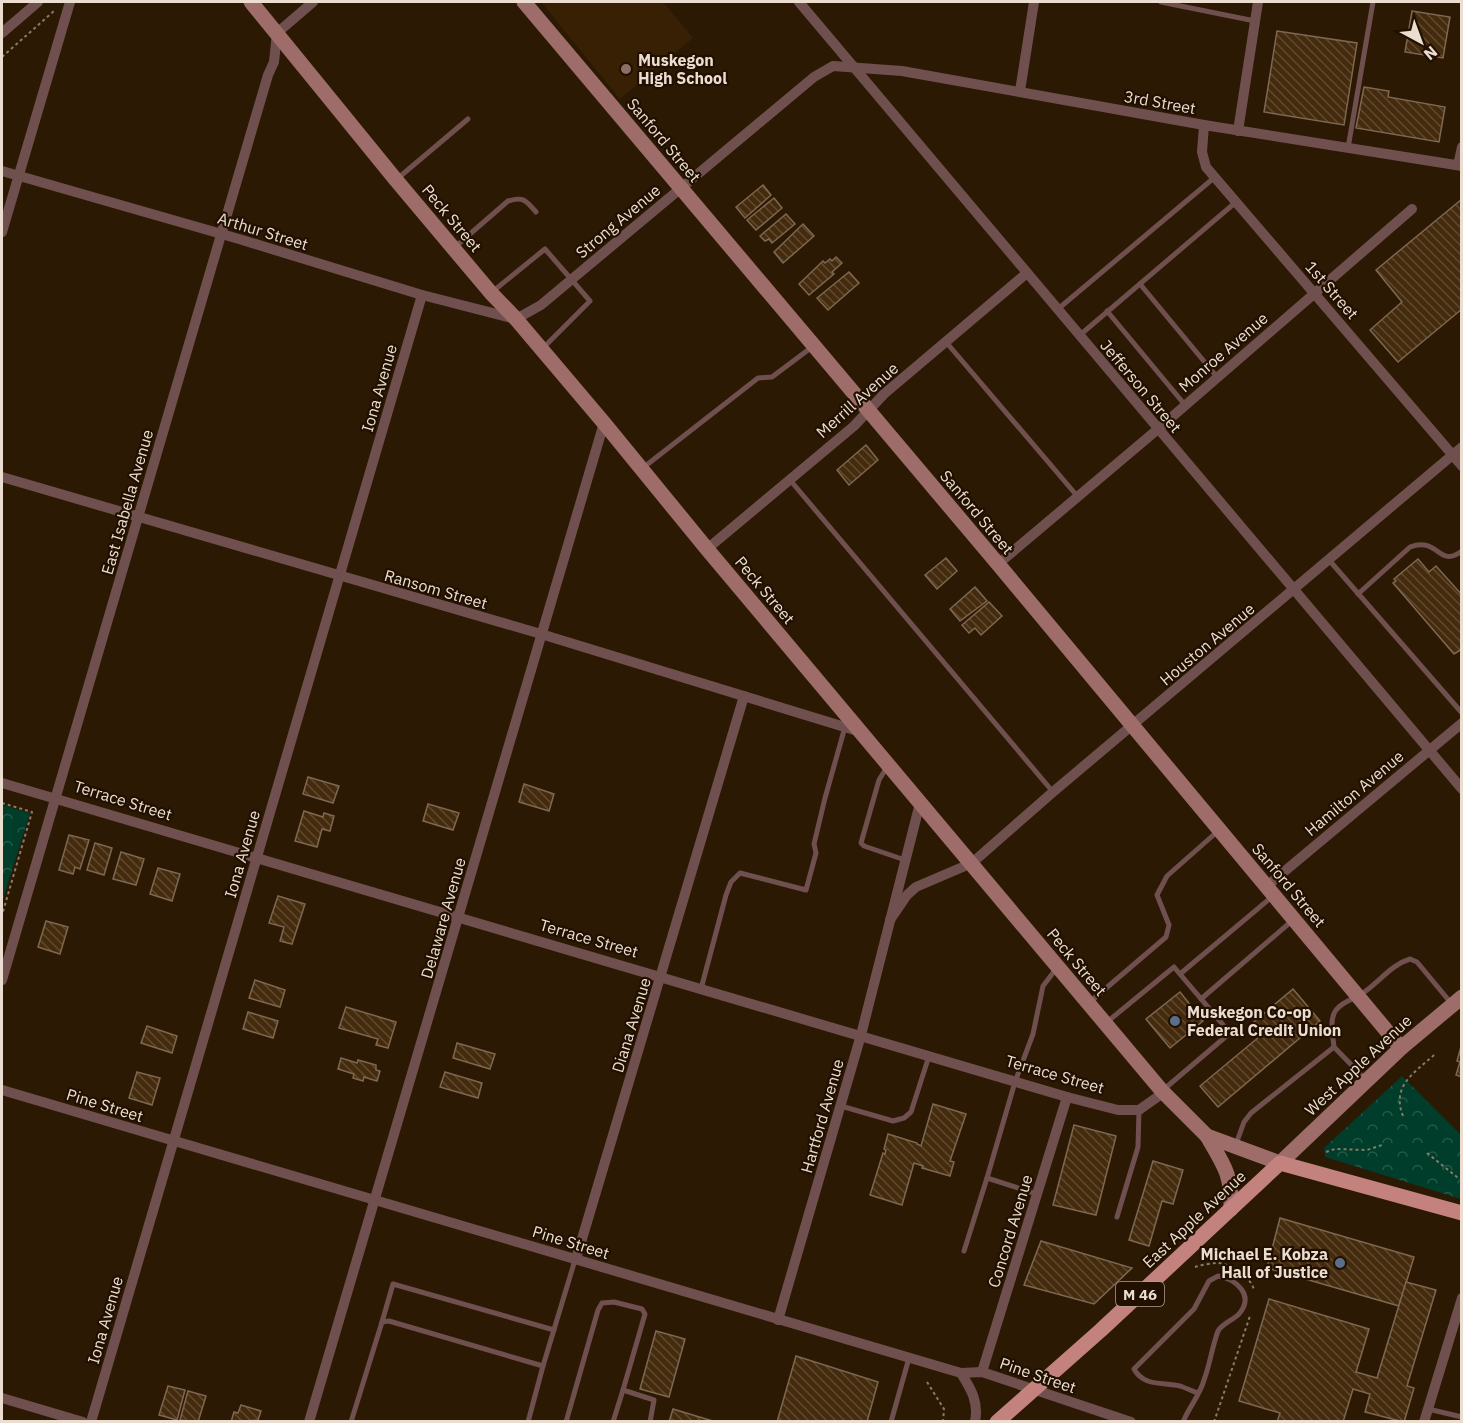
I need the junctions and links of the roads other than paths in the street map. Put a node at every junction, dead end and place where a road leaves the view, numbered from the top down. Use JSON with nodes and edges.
{"nodes":[{"id":1,"x":38,"y":2,"type":"edge"},
{"id":2,"x":70,"y":2,"type":"edge"},
{"id":3,"x":251,"y":2,"type":"edge"},
{"id":4,"x":313,"y":2,"type":"edge"},
{"id":5,"x":524,"y":2,"type":"edge"},
{"id":6,"x":799,"y":2,"type":"edge"},
{"id":7,"x":1034,"y":2,"type":"edge"},
{"id":8,"x":1161,"y":2,"type":"edge"},
{"id":9,"x":1258,"y":2,"type":"edge"},
{"id":10,"x":1373,"y":2,"type":"edge"},
{"id":11,"x":1255,"y":21,"type":"junction"},
{"id":12,"x":2,"y":33,"type":"edge"},
{"id":13,"x":277,"y":33,"type":"junction"},
{"id":14,"x":854,"y":66,"type":"junction"},
{"id":15,"x":1020,"y":91,"type":"junction"},
{"id":16,"x":468,"y":119,"type":"dead end"},
{"id":17,"x":1204,"y":125,"type":"junction"},
{"id":18,"x":1238,"y":131,"type":"junction"},
{"id":19,"x":1461,"y":147,"type":"edge"},
{"id":20,"x":1348,"y":148,"type":"junction"},
{"id":21,"x":1460,"y":166,"type":"edge"},
{"id":22,"x":2,"y":171,"type":"edge"},
{"id":23,"x":18,"y":176,"type":"junction"},
{"id":24,"x":1215,"y":177,"type":"junction"},
{"id":25,"x":396,"y":180,"type":"junction"},
{"id":26,"x":680,"y":188,"type":"junction"},
{"id":27,"x":1236,"y":202,"type":"junction"},
{"id":28,"x":1412,"y":209,"type":"dead end"},
{"id":29,"x":536,"y":212,"type":"dead end"},
{"id":30,"x":4,"y":216,"type":"edge"},
{"id":31,"x":2,"y":232,"type":"edge"},
{"id":32,"x":221,"y":234,"type":"junction"},
{"id":33,"x":454,"y":248,"type":"junction"},
{"id":34,"x":1027,"y":273,"type":"junction"},
{"id":35,"x":571,"y":280,"type":"junction"},
{"id":36,"x":1140,"y":284,"type":"junction"},
{"id":37,"x":1315,"y":292,"type":"junction"},
{"id":38,"x":491,"y":293,"type":"junction"},
{"id":39,"x":422,"y":295,"type":"junction"},
{"id":40,"x":1057,"y":309,"type":"junction"},
{"id":41,"x":1107,"y":311,"type":"junction"},
{"id":42,"x":516,"y":320,"type":"junction"},
{"id":43,"x":1079,"y":336,"type":"junction"},
{"id":44,"x":946,"y":342,"type":"junction"},
{"id":45,"x":814,"y":346,"type":"junction"},
{"id":46,"x":542,"y":349,"type":"junction"},
{"id":47,"x":1217,"y":377,"type":"junction"},
{"id":48,"x":1185,"y":405,"type":"junction"},
{"id":49,"x":868,"y":410,"type":"junction"},
{"id":50,"x":604,"y":423,"type":"junction"},
{"id":51,"x":1158,"y":429,"type":"junction"},
{"id":52,"x":1461,"y":447,"type":"edge"},
{"id":53,"x":1452,"y":455,"type":"junction"},
{"id":54,"x":1461,"y":466,"type":"edge"},
{"id":55,"x":642,"y":469,"type":"junction"},
{"id":56,"x":2,"y":477,"type":"edge"},
{"id":57,"x":790,"y":480,"type":"junction"},
{"id":58,"x":1078,"y":497,"type":"junction"},
{"id":59,"x":139,"y":518,"type":"junction"},
{"id":60,"x":707,"y":549,"type":"junction"},
{"id":61,"x":1461,"y":551,"type":"edge"},
{"id":62,"x":1329,"y":560,"type":"junction"},
{"id":63,"x":998,"y":564,"type":"junction"},
{"id":64,"x":340,"y":576,"type":"junction"},
{"id":65,"x":1294,"y":590,"type":"junction"},
{"id":66,"x":1358,"y":594,"type":"junction"},
{"id":67,"x":541,"y":634,"type":"junction"},
{"id":68,"x":744,"y":696,"type":"junction"},
{"id":69,"x":1461,"y":713,"type":"edge"},
{"id":70,"x":1461,"y":723,"type":"edge"},
{"id":71,"x":1133,"y":726,"type":"junction"},
{"id":72,"x":845,"y":727,"type":"junction"},
{"id":73,"x":861,"y":732,"type":"junction"},
{"id":74,"x":1429,"y":750,"type":"junction"},
{"id":75,"x":888,"y":766,"type":"junction"},
{"id":76,"x":2,"y":783,"type":"edge"},
{"id":77,"x":1461,"y":789,"type":"edge"},
{"id":78,"x":1053,"y":792,"type":"junction"},
{"id":79,"x":56,"y":798,"type":"junction"},
{"id":80,"x":920,"y":803,"type":"junction"},
{"id":81,"x":1220,"y":830,"type":"junction"},
{"id":82,"x":256,"y":859,"type":"junction"},
{"id":83,"x":905,"y":860,"type":"junction"},
{"id":84,"x":972,"y":863,"type":"junction"},
{"id":85,"x":1270,"y":890,"type":"junction"},
{"id":86,"x":459,"y":918,"type":"junction"},
{"id":87,"x":1294,"y":919,"type":"junction"},
{"id":88,"x":890,"y":920,"type":"junction"},
{"id":89,"x":1058,"y":966,"type":"junction"},
{"id":90,"x":1180,"y":974,"type":"junction"},
{"id":91,"x":660,"y":978,"type":"junction"},
{"id":92,"x":2,"y":980,"type":"edge"},
{"id":93,"x":701,"y":989,"type":"junction"},
{"id":94,"x":1359,"y":996,"type":"junction"},
{"id":95,"x":1201,"y":999,"type":"junction"},
{"id":96,"x":1457,"y":1000,"type":"edge"},
{"id":97,"x":1089,"y":1003,"type":"junction"},
{"id":98,"x":1105,"y":1023,"type":"junction"},
{"id":99,"x":861,"y":1035,"type":"junction"},
{"id":100,"x":1334,"y":1047,"type":"junction"},
{"id":101,"x":1401,"y":1048,"type":"junction"},
{"id":102,"x":929,"y":1056,"type":"junction"},
{"id":103,"x":1366,"y":1080,"type":"junction"},
{"id":104,"x":1015,"y":1082,"type":"junction"},
{"id":105,"x":2,"y":1090,"type":"edge"},
{"id":106,"x":1162,"y":1092,"type":"junction"},
{"id":107,"x":1067,"y":1097,"type":"junction"},
{"id":108,"x":841,"y":1106,"type":"junction"},
{"id":109,"x":1139,"y":1110,"type":"junction"},
{"id":110,"x":1208,"y":1136,"type":"junction"},
{"id":111,"x":174,"y":1141,"type":"junction"},
{"id":112,"x":1235,"y":1146,"type":"junction"},
{"id":113,"x":1280,"y":1163,"type":"junction"},
{"id":114,"x":987,"y":1178,"type":"junction"},
{"id":115,"x":1038,"y":1194,"type":"junction"},
{"id":116,"x":375,"y":1200,"type":"junction"},
{"id":117,"x":1231,"y":1209,"type":"junction"},
{"id":118,"x":1461,"y":1213,"type":"edge"},
{"id":119,"x":1117,"y":1217,"type":"dead end"},
{"id":120,"x":964,"y":1251,"type":"dead end"},
{"id":121,"x":576,"y":1258,"type":"junction"},
{"id":122,"x":1461,"y":1298,"type":"edge"},
{"id":123,"x":778,"y":1320,"type":"junction"},
{"id":124,"x":382,"y":1322,"type":"junction"},
{"id":125,"x":554,"y":1330,"type":"junction"},
{"id":126,"x":909,"y":1358,"type":"junction"},
{"id":127,"x":543,"y":1366,"type":"junction"},
{"id":128,"x":982,"y":1372,"type":"junction"},
{"id":129,"x":960,"y":1373,"type":"junction"},
{"id":130,"x":623,"y":1390,"type":"junction"},
{"id":131,"x":1034,"y":1390,"type":"junction"},
{"id":132,"x":1198,"y":1393,"type":"junction"},
{"id":133,"x":2,"y":1398,"type":"edge"},
{"id":134,"x":1428,"y":1409,"type":"junction"},
{"id":135,"x":1461,"y":1417,"type":"edge"},
{"id":136,"x":83,"y":1422,"type":"edge"},
{"id":137,"x":91,"y":1422,"type":"edge"},
{"id":138,"x":309,"y":1422,"type":"edge"},
{"id":139,"x":351,"y":1422,"type":"edge"},
{"id":140,"x":528,"y":1422,"type":"edge"},
{"id":141,"x":566,"y":1422,"type":"edge"},
{"id":142,"x":613,"y":1422,"type":"edge"},
{"id":143,"x":650,"y":1422,"type":"edge"},
{"id":144,"x":891,"y":1422,"type":"edge"},
{"id":145,"x":975,"y":1422,"type":"edge"},
{"id":146,"x":997,"y":1422,"type":"edge"},
{"id":147,"x":1131,"y":1422,"type":"edge"},
{"id":148,"x":1183,"y":1422,"type":"edge"},
{"id":149,"x":1424,"y":1422,"type":"edge"}],
"edges":[{"from":1,"to":12,"type":"street"},
{"from":2,"to":23,"type":"street"},
{"from":3,"to":13,"type":"street","name":"Peck Street"},
{"from":4,"to":13,"type":"street"},
{"from":5,"to":26,"type":"street","name":"Sanford Street"},
{"from":6,"to":14,"type":"street","name":"Jefferson Street"},
{"from":7,"to":15,"type":"street"},
{"from":8,"to":11,"type":"lane"},
{"from":9,"to":11,"type":"street"},
{"from":10,"to":20,"type":"lane"},
{"from":11,"to":18,"type":"street"},
{"from":13,"to":25,"type":"street","name":"Peck Street"},
{"from":13,"to":32,"type":"street","name":"East Isabella Avenue"},
{"from":14,"to":15,"type":"street","name":"3rd Street"},
{"from":14,"to":26,"type":"street","name":"Strong Avenue"},
{"from":14,"to":34,"type":"street","name":"Jefferson Street"},
{"from":15,"to":17,"type":"street","name":"3rd Street"},
{"from":16,"to":25,"type":"lane"},
{"from":17,"to":18,"type":"street","name":"3rd Street"},
{"from":17,"to":24,"type":"street","name":"1st Street"},
{"from":18,"to":20,"type":"street","name":"3rd Street"},
{"from":19,"to":21,"type":"street"},
{"from":20,"to":21,"type":"street","name":"3rd Street"},
{"from":22,"to":23,"type":"street","name":"Arthur Street"},
{"from":23,"to":30,"type":"street"},
{"from":23,"to":32,"type":"street","name":"Arthur Street"},
{"from":24,"to":27,"type":"street","name":"1st Street"},
{"from":24,"to":40,"type":"lane"},
{"from":25,"to":33,"type":"street","name":"Peck Street"},
{"from":26,"to":35,"type":"street","name":"Strong Avenue"},
{"from":26,"to":45,"type":"street","name":"Sanford Street"},
{"from":27,"to":36,"type":"lane"},
{"from":27,"to":37,"type":"street","name":"1st Street"},
{"from":28,"to":37,"type":"street","name":"Monroe Avenue"},
{"from":29,"to":33,"type":"lane"},
{"from":30,"to":31,"type":"street"},
{"from":32,"to":39,"type":"street","name":"Arthur Street"},
{"from":32,"to":59,"type":"street","name":"East Isabella Avenue"},
{"from":33,"to":38,"type":"street","name":"Peck Street"},
{"from":34,"to":40,"type":"street","name":"Jefferson Street"},
{"from":34,"to":44,"type":"street","name":"Merrill Avenue"},
{"from":35,"to":38,"type":"lane"},
{"from":35,"to":42,"type":"street","name":"Strong Avenue"},
{"from":35,"to":46,"type":"lane"},
{"from":36,"to":41,"type":"lane"},
{"from":36,"to":47,"type":"lane"},
{"from":37,"to":47,"type":"street","name":"Monroe Avenue"},
{"from":37,"to":53,"type":"street","name":"1st Street"},
{"from":38,"to":42,"type":"street","name":"Peck Street"},
{"from":39,"to":42,"type":"street","name":"Arthur Street"},
{"from":39,"to":64,"type":"street","name":"Iona Avenue"},
{"from":40,"to":43,"type":"street","name":"Jefferson Street"},
{"from":41,"to":43,"type":"lane"},
{"from":41,"to":48,"type":"lane"},
{"from":42,"to":46,"type":"street","name":"Peck Street"},
{"from":43,"to":51,"type":"street","name":"Jefferson Street"},
{"from":44,"to":49,"type":"street","name":"Merrill Avenue"},
{"from":44,"to":58,"type":"lane"},
{"from":45,"to":49,"type":"street","name":"Sanford Street"},
{"from":45,"to":55,"type":"lane"},
{"from":46,"to":50,"type":"street","name":"Peck Street"},
{"from":47,"to":48,"type":"street","name":"Monroe Avenue"},
{"from":48,"to":51,"type":"street","name":"Monroe Avenue"},
{"from":49,"to":57,"type":"street","name":"Merrill Avenue"},
{"from":49,"to":63,"type":"street","name":"Sanford Street"},
{"from":50,"to":55,"type":"street","name":"Peck Street"},
{"from":50,"to":67,"type":"street","name":"Delaware Avenue"},
{"from":51,"to":58,"type":"street","name":"Monroe Avenue"},
{"from":51,"to":65,"type":"street","name":"Jefferson Street"},
{"from":52,"to":53,"type":"street","name":"Houston Avenue"},
{"from":53,"to":54,"type":"street","name":"1st Street"},
{"from":53,"to":62,"type":"street","name":"Houston Avenue"},
{"from":55,"to":60,"type":"street","name":"Peck Street"},
{"from":56,"to":59,"type":"street","name":"Ransom Street"},
{"from":57,"to":60,"type":"street","name":"Merrill Avenue"},
{"from":57,"to":78,"type":"lane"},
{"from":58,"to":63,"type":"street","name":"Monroe Avenue"},
{"from":59,"to":64,"type":"street","name":"Ransom Street"},
{"from":59,"to":79,"type":"street","name":"East Isabella Avenue"},
{"from":60,"to":73,"type":"street","name":"Peck Street"},
{"from":61,"to":66,"type":"lane"},
{"from":62,"to":65,"type":"street","name":"Houston Avenue"},
{"from":62,"to":66,"type":"lane"},
{"from":63,"to":71,"type":"street","name":"Sanford Street"},
{"from":64,"to":67,"type":"street","name":"Ransom Street"},
{"from":64,"to":82,"type":"street","name":"Iona Avenue"},
{"from":65,"to":71,"type":"street","name":"Houston Avenue"},
{"from":65,"to":74,"type":"street","name":"Jefferson Street"},
{"from":66,"to":69,"type":"lane"},
{"from":67,"to":68,"type":"street","name":"Ransom Street"},
{"from":67,"to":86,"type":"street","name":"Delaware Avenue"},
{"from":68,"to":72,"type":"street","name":"Ransom Street"},
{"from":68,"to":91,"type":"street","name":"Diana Avenue"},
{"from":70,"to":74,"type":"street","name":"Hamilton Avenue"},
{"from":71,"to":78,"type":"street","name":"Houston Avenue"},
{"from":71,"to":81,"type":"street","name":"Sanford Street"},
{"from":72,"to":73,"type":"street","name":"Ransom Street"},
{"from":72,"to":93,"type":"lane"},
{"from":73,"to":75,"type":"street","name":"Peck Street"},
{"from":74,"to":77,"type":"street","name":"Jefferson Street"},
{"from":74,"to":85,"type":"street","name":"Hamilton Avenue"},
{"from":75,"to":80,"type":"street","name":"Peck Street"},
{"from":75,"to":83,"type":"lane"},
{"from":76,"to":79,"type":"street","name":"Terrace Street"},
{"from":78,"to":84,"type":"street","name":"Houston Avenue"},
{"from":79,"to":82,"type":"street","name":"Terrace Street"},
{"from":79,"to":92,"type":"street","name":"East Isabella Avenue"},
{"from":80,"to":83,"type":"street","name":"Hartford Avenue"},
{"from":80,"to":84,"type":"street","name":"Peck Street"},
{"from":81,"to":85,"type":"street","name":"Sanford Street"},
{"from":81,"to":97,"type":"lane"},
{"from":82,"to":86,"type":"street","name":"Terrace Street"},
{"from":82,"to":111,"type":"street","name":"Iona Avenue"},
{"from":83,"to":88,"type":"street","name":"Hartford Avenue"},
{"from":84,"to":88,"type":"street","name":"Hartford Avenue"},
{"from":84,"to":89,"type":"street","name":"Peck Street"},
{"from":85,"to":87,"type":"street","name":"Sanford Street"},
{"from":85,"to":90,"type":"lane"},
{"from":86,"to":91,"type":"street","name":"Terrace Street"},
{"from":86,"to":116,"type":"street","name":"Delaware Avenue"},
{"from":87,"to":94,"type":"street","name":"Sanford Street"},
{"from":87,"to":95,"type":"lane"},
{"from":88,"to":99,"type":"street","name":"Hartford Avenue"},
{"from":89,"to":97,"type":"street","name":"Peck Street"},
{"from":89,"to":104,"type":"lane"},
{"from":90,"to":95,"type":"lane"},
{"from":90,"to":98,"type":"lane"},
{"from":91,"to":93,"type":"street","name":"Terrace Street"},
{"from":91,"to":121,"type":"street","name":"Diana Avenue"},
{"from":93,"to":99,"type":"street","name":"Terrace Street"},
{"from":94,"to":96,"type":"lane"},
{"from":94,"to":100,"type":"lane"},
{"from":94,"to":101,"type":"street","name":"Sanford Street"},
{"from":95,"to":106,"type":"lane"},
{"from":96,"to":101,"type":"street","name":"West Apple Avenue","number":"M 46"},
{"from":97,"to":98,"type":"street","name":"Peck Street"},
{"from":98,"to":106,"type":"street","name":"Peck Street"},
{"from":99,"to":102,"type":"street","name":"Terrace Street"},
{"from":99,"to":108,"type":"street","name":"Hartford Avenue"},
{"from":100,"to":103,"type":"lane"},
{"from":100,"to":112,"type":"lane"},
{"from":101,"to":103,"type":"street","name":"West Apple Avenue","number":"M 46"},
{"from":102,"to":104,"type":"street","name":"Terrace Street"},
{"from":102,"to":108,"type":"lane"},
{"from":103,"to":113,"type":"street","name":"West Apple Avenue","number":"M 46"},
{"from":104,"to":107,"type":"street","name":"Terrace Street"},
{"from":104,"to":114,"type":"lane"},
{"from":105,"to":111,"type":"street","name":"Pine Street"},
{"from":106,"to":109,"type":"street"},
{"from":106,"to":110,"type":"street","name":"Peck Street"},
{"from":107,"to":109,"type":"street","name":"Terrace Street"},
{"from":107,"to":115,"type":"street","name":"Concord Avenue"},
{"from":108,"to":123,"type":"street","name":"Hartford Avenue"},
{"from":109,"to":119,"type":"lane"},
{"from":110,"to":112,"type":"street","name":"Peck Street"},
{"from":110,"to":117,"type":"street"},
{"from":111,"to":116,"type":"street","name":"Pine Street"},
{"from":111,"to":137,"type":"street","name":"Iona Avenue"},
{"from":112,"to":113,"type":"street","name":"Peck Street"},
{"from":113,"to":117,"type":"main road","name":"East Apple Avenue","number":"M 46"},
{"from":113,"to":118,"type":"main road"},
{"from":114,"to":115,"type":"lane"},
{"from":114,"to":120,"type":"lane"},
{"from":115,"to":128,"type":"street","name":"Concord Avenue"},
{"from":116,"to":121,"type":"street","name":"Pine Street"},
{"from":116,"to":138,"type":"street","name":"Delaware Avenue"},
{"from":117,"to":131,"type":"main road","name":"East Apple Avenue","number":"M 46"},
{"from":121,"to":123,"type":"street","name":"Pine Street"},
{"from":121,"to":125,"type":"lane"},
{"from":122,"to":134,"type":"street"},
{"from":123,"to":126,"type":"street","name":"Pine Street"},
{"from":124,"to":125,"type":"lane"},
{"from":124,"to":127,"type":"lane"},
{"from":124,"to":139,"type":"lane"},
{"from":125,"to":127,"type":"lane"},
{"from":126,"to":129,"type":"street","name":"Pine Street"},
{"from":126,"to":144,"type":"lane"},
{"from":127,"to":140,"type":"lane"},
{"from":128,"to":129,"type":"street","name":"Pine Street"},
{"from":128,"to":131,"type":"street","name":"Pine Street"},
{"from":129,"to":145,"type":"street"},
{"from":130,"to":141,"type":"lane"},
{"from":130,"to":142,"type":"lane"},
{"from":130,"to":143,"type":"lane"},
{"from":131,"to":146,"type":"main road","name":"East Apple Avenue","number":"M 46"},
{"from":131,"to":147,"type":"street","name":"Pine Street"},
{"from":132,"to":132,"type":"lane"},
{"from":132,"to":148,"type":"lane"},
{"from":133,"to":136,"type":"street"},
{"from":134,"to":135,"type":"lane"},
{"from":134,"to":149,"type":"street"}]}
